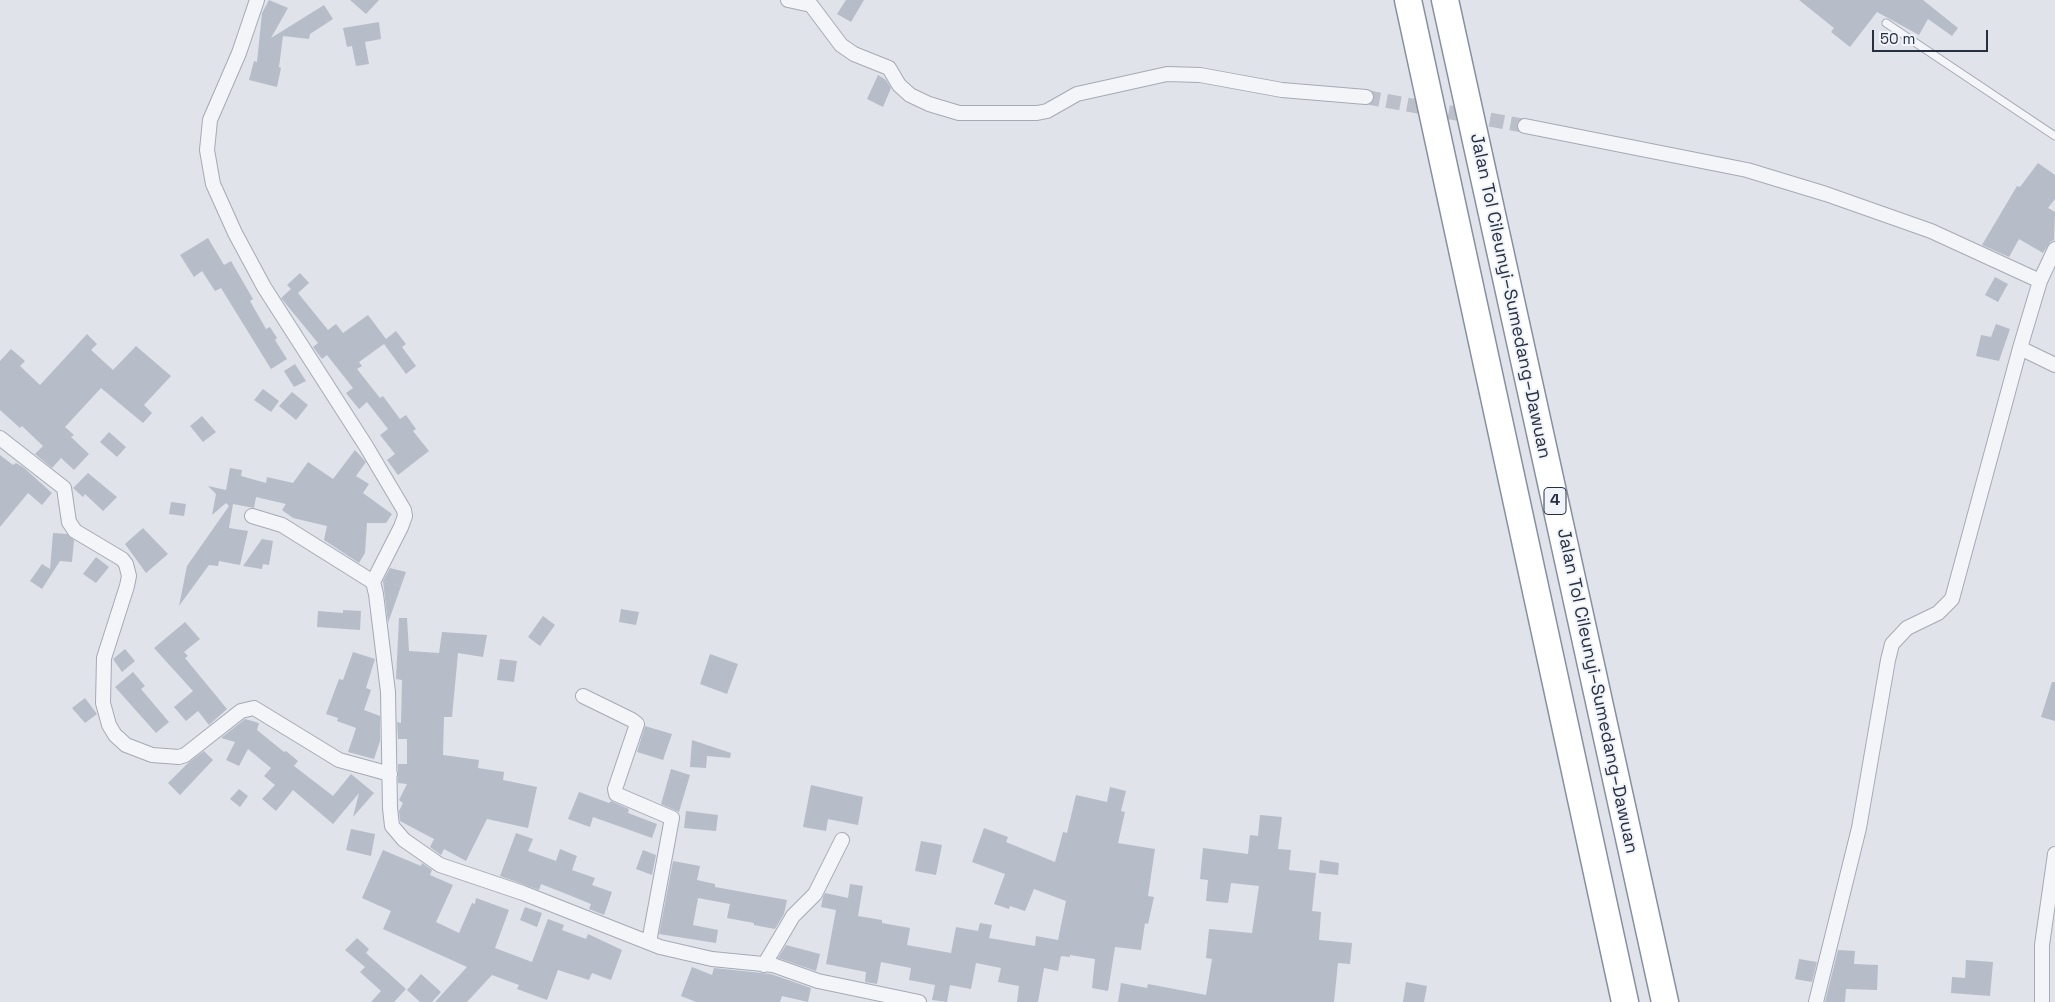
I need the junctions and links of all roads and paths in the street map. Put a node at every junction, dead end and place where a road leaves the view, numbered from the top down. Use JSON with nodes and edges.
{"nodes":[{"id":1,"x":256,"y":0,"type":"edge"},
{"id":2,"x":788,"y":0,"type":"edge"},
{"id":3,"x":1408,"y":0,"type":"edge"},
{"id":4,"x":1445,"y":0,"type":"edge"},
{"id":5,"x":1886,"y":23,"type":"dead end"},
{"id":6,"x":1366,"y":97,"type":"tunnel mouth"},
{"id":7,"x":1525,"y":126,"type":"tunnel mouth"},
{"id":8,"x":2055,"y":136,"type":"edge"},
{"id":9,"x":2055,"y":249,"type":"edge"},
{"id":10,"x":2040,"y":281,"type":"junction"},
{"id":11,"x":2020,"y":348,"type":"junction"},
{"id":12,"x":2055,"y":365,"type":"edge"},
{"id":13,"x":0,"y":438,"type":"edge"},
{"id":14,"x":252,"y":516,"type":"dead end"},
{"id":15,"x":373,"y":582,"type":"junction"},
{"id":16,"x":583,"y":696,"type":"dead end"},
{"id":17,"x":390,"y":774,"type":"junction"},
{"id":18,"x":842,"y":840,"type":"dead end"},
{"id":19,"x":2055,"y":854,"type":"edge"},
{"id":20,"x":649,"y":942,"type":"junction"},
{"id":21,"x":764,"y":964,"type":"junction"},
{"id":22,"x":919,"y":1002,"type":"edge"},
{"id":23,"x":1625,"y":1002,"type":"edge"},
{"id":24,"x":1664,"y":1002,"type":"edge"},
{"id":25,"x":1816,"y":1002,"type":"edge"},
{"id":26,"x":2042,"y":1002,"type":"edge"}],
"edges":[{"from":1,"to":15,"type":"street"},
{"from":2,"to":6,"type":"street"},
{"from":3,"to":23,"type":"highway","name":"Jalan Tol Cileunyi–Sumedang–Dawuan","number":"4"},
{"from":4,"to":24,"type":"highway","name":"Jalan Tol Cileunyi–Sumedang–Dawuan","number":"4"},
{"from":5,"to":8,"type":"lane"},
{"from":7,"to":10,"type":"street"},
{"from":9,"to":10,"type":"street"},
{"from":10,"to":11,"type":"street"},
{"from":11,"to":12,"type":"street"},
{"from":11,"to":25,"type":"street"},
{"from":13,"to":17,"type":"street"},
{"from":14,"to":15,"type":"street"},
{"from":15,"to":17,"type":"street"},
{"from":16,"to":20,"type":"street"},
{"from":17,"to":20,"type":"street"},
{"from":18,"to":21,"type":"street"},
{"from":19,"to":26,"type":"street"},
{"from":20,"to":21,"type":"street"},
{"from":21,"to":22,"type":"street"}]}
